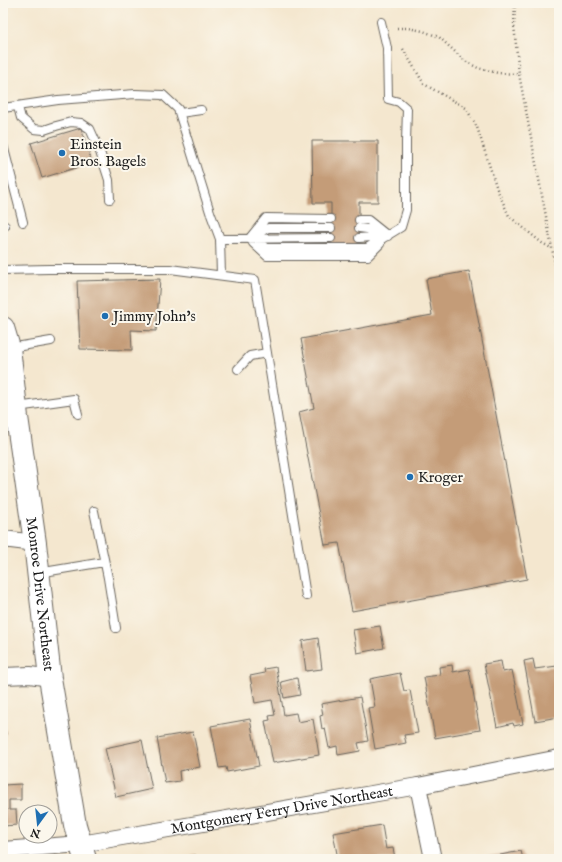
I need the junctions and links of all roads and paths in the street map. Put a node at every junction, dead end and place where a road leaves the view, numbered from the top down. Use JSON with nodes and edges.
{"nodes":[{"id":1,"x":515,"y":3,"type":"edge"},
{"id":2,"x":383,"y":29,"type":"junction"},
{"id":3,"x":519,"y":74,"type":"junction"},
{"id":4,"x":18,"y":107,"type":"junction"},
{"id":5,"x":3,"y":108,"type":"edge"},
{"id":6,"x":201,"y":110,"type":"dead end"},
{"id":7,"x":180,"y":113,"type":"junction"},
{"id":8,"x":3,"y":145,"type":"edge"},
{"id":9,"x":110,"y":199,"type":"dead end"},
{"id":10,"x":331,"y":219,"type":"dead end"},
{"id":11,"x":359,"y":220,"type":"dead end"},
{"id":12,"x":23,"y":222,"type":"dead end"},
{"id":13,"x":331,"y":228,"type":"dead end"},
{"id":14,"x":359,"y":228,"type":"dead end"},
{"id":15,"x":388,"y":236,"type":"junction"},
{"id":16,"x":331,"y":238,"type":"dead end"},
{"id":17,"x":359,"y":238,"type":"dead end"},
{"id":18,"x":220,"y":239,"type":"junction"},
{"id":19,"x":249,"y":239,"type":"junction"},
{"id":20,"x":552,"y":248,"type":"junction"},
{"id":21,"x":3,"y":270,"type":"edge"},
{"id":22,"x":221,"y":275,"type":"junction"},
{"id":23,"x":559,"y":285,"type":"edge"},
{"id":24,"x":3,"y":328,"type":"edge"},
{"id":25,"x":51,"y":341,"type":"dead end"},
{"id":26,"x":6,"y":349,"type":"edge"},
{"id":27,"x":267,"y":353,"type":"junction"},
{"id":28,"x":238,"y":369,"type":"dead end"},
{"id":29,"x":16,"y":407,"type":"junction"},
{"id":30,"x":559,"y":411,"type":"edge"},
{"id":31,"x":78,"y":414,"type":"dead end"},
{"id":32,"x":559,"y":449,"type":"edge"},
{"id":33,"x":94,"y":511,"type":"dead end"},
{"id":34,"x":3,"y":539,"type":"edge"},
{"id":35,"x":35,"y":543,"type":"junction"},
{"id":36,"x":104,"y":562,"type":"junction"},
{"id":37,"x":38,"y":574,"type":"junction"},
{"id":38,"x":306,"y":596,"type":"dead end"},
{"id":39,"x":116,"y":628,"type":"dead end"},
{"id":40,"x":3,"y":676,"type":"edge"},
{"id":41,"x":50,"y":678,"type":"junction"},
{"id":42,"x":559,"y":758,"type":"edge"},
{"id":43,"x":418,"y":786,"type":"junction"},
{"id":44,"x":3,"y":850,"type":"edge"},
{"id":45,"x":83,"y":851,"type":"edge"},
{"id":46,"x":433,"y":859,"type":"edge"}],
"edges":[{"from":1,"to":3,"type":"path"},
{"from":2,"to":3,"type":"path"},
{"from":2,"to":15,"type":"lane"},
{"from":2,"to":20,"type":"path"},
{"from":3,"to":20,"type":"path"},
{"from":4,"to":5,"type":"lane"},
{"from":4,"to":7,"type":"lane"},
{"from":4,"to":9,"type":"lane"},
{"from":6,"to":7,"type":"lane"},
{"from":7,"to":18,"type":"lane"},
{"from":8,"to":12,"type":"lane"},
{"from":10,"to":19,"type":"lane"},
{"from":11,"to":15,"type":"lane"},
{"from":13,"to":19,"type":"lane"},
{"from":14,"to":15,"type":"lane"},
{"from":15,"to":17,"type":"lane"},
{"from":15,"to":19,"type":"lane"},
{"from":16,"to":19,"type":"lane"},
{"from":18,"to":19,"type":"lane"},
{"from":18,"to":22,"type":"lane"},
{"from":20,"to":23,"type":"path"},
{"from":21,"to":22,"type":"lane"},
{"from":22,"to":27,"type":"lane"},
{"from":24,"to":26,"type":"main road","name":"Monroe Drive Northeast"},
{"from":25,"to":26,"type":"lane"},
{"from":26,"to":29,"type":"main road","name":"Monroe Drive Northeast"},
{"from":27,"to":28,"type":"lane"},
{"from":27,"to":38,"type":"lane"},
{"from":29,"to":31,"type":"lane"},
{"from":29,"to":35,"type":"main road","name":"Monroe Drive Northeast"},
{"from":30,"to":32,"type":"path"},
{"from":33,"to":36,"type":"lane"},
{"from":34,"to":35,"type":"street"},
{"from":35,"to":37,"type":"main road","name":"Monroe Drive Northeast"},
{"from":36,"to":37,"type":"lane"},
{"from":36,"to":39,"type":"lane"},
{"from":37,"to":41,"type":"main road","name":"Monroe Drive Northeast"},
{"from":40,"to":41,"type":"street"},
{"from":41,"to":45,"type":"main road","name":"Monroe Drive Northeast"},
{"from":42,"to":43,"type":"street","name":"Montgomery Ferry Drive Northeast"},
{"from":43,"to":45,"type":"street","name":"Montgomery Ferry Drive Northeast"},
{"from":43,"to":46,"type":"street"},
{"from":44,"to":45,"type":"street","name":"Montgomery Ferry Drive Northeast"}]}
